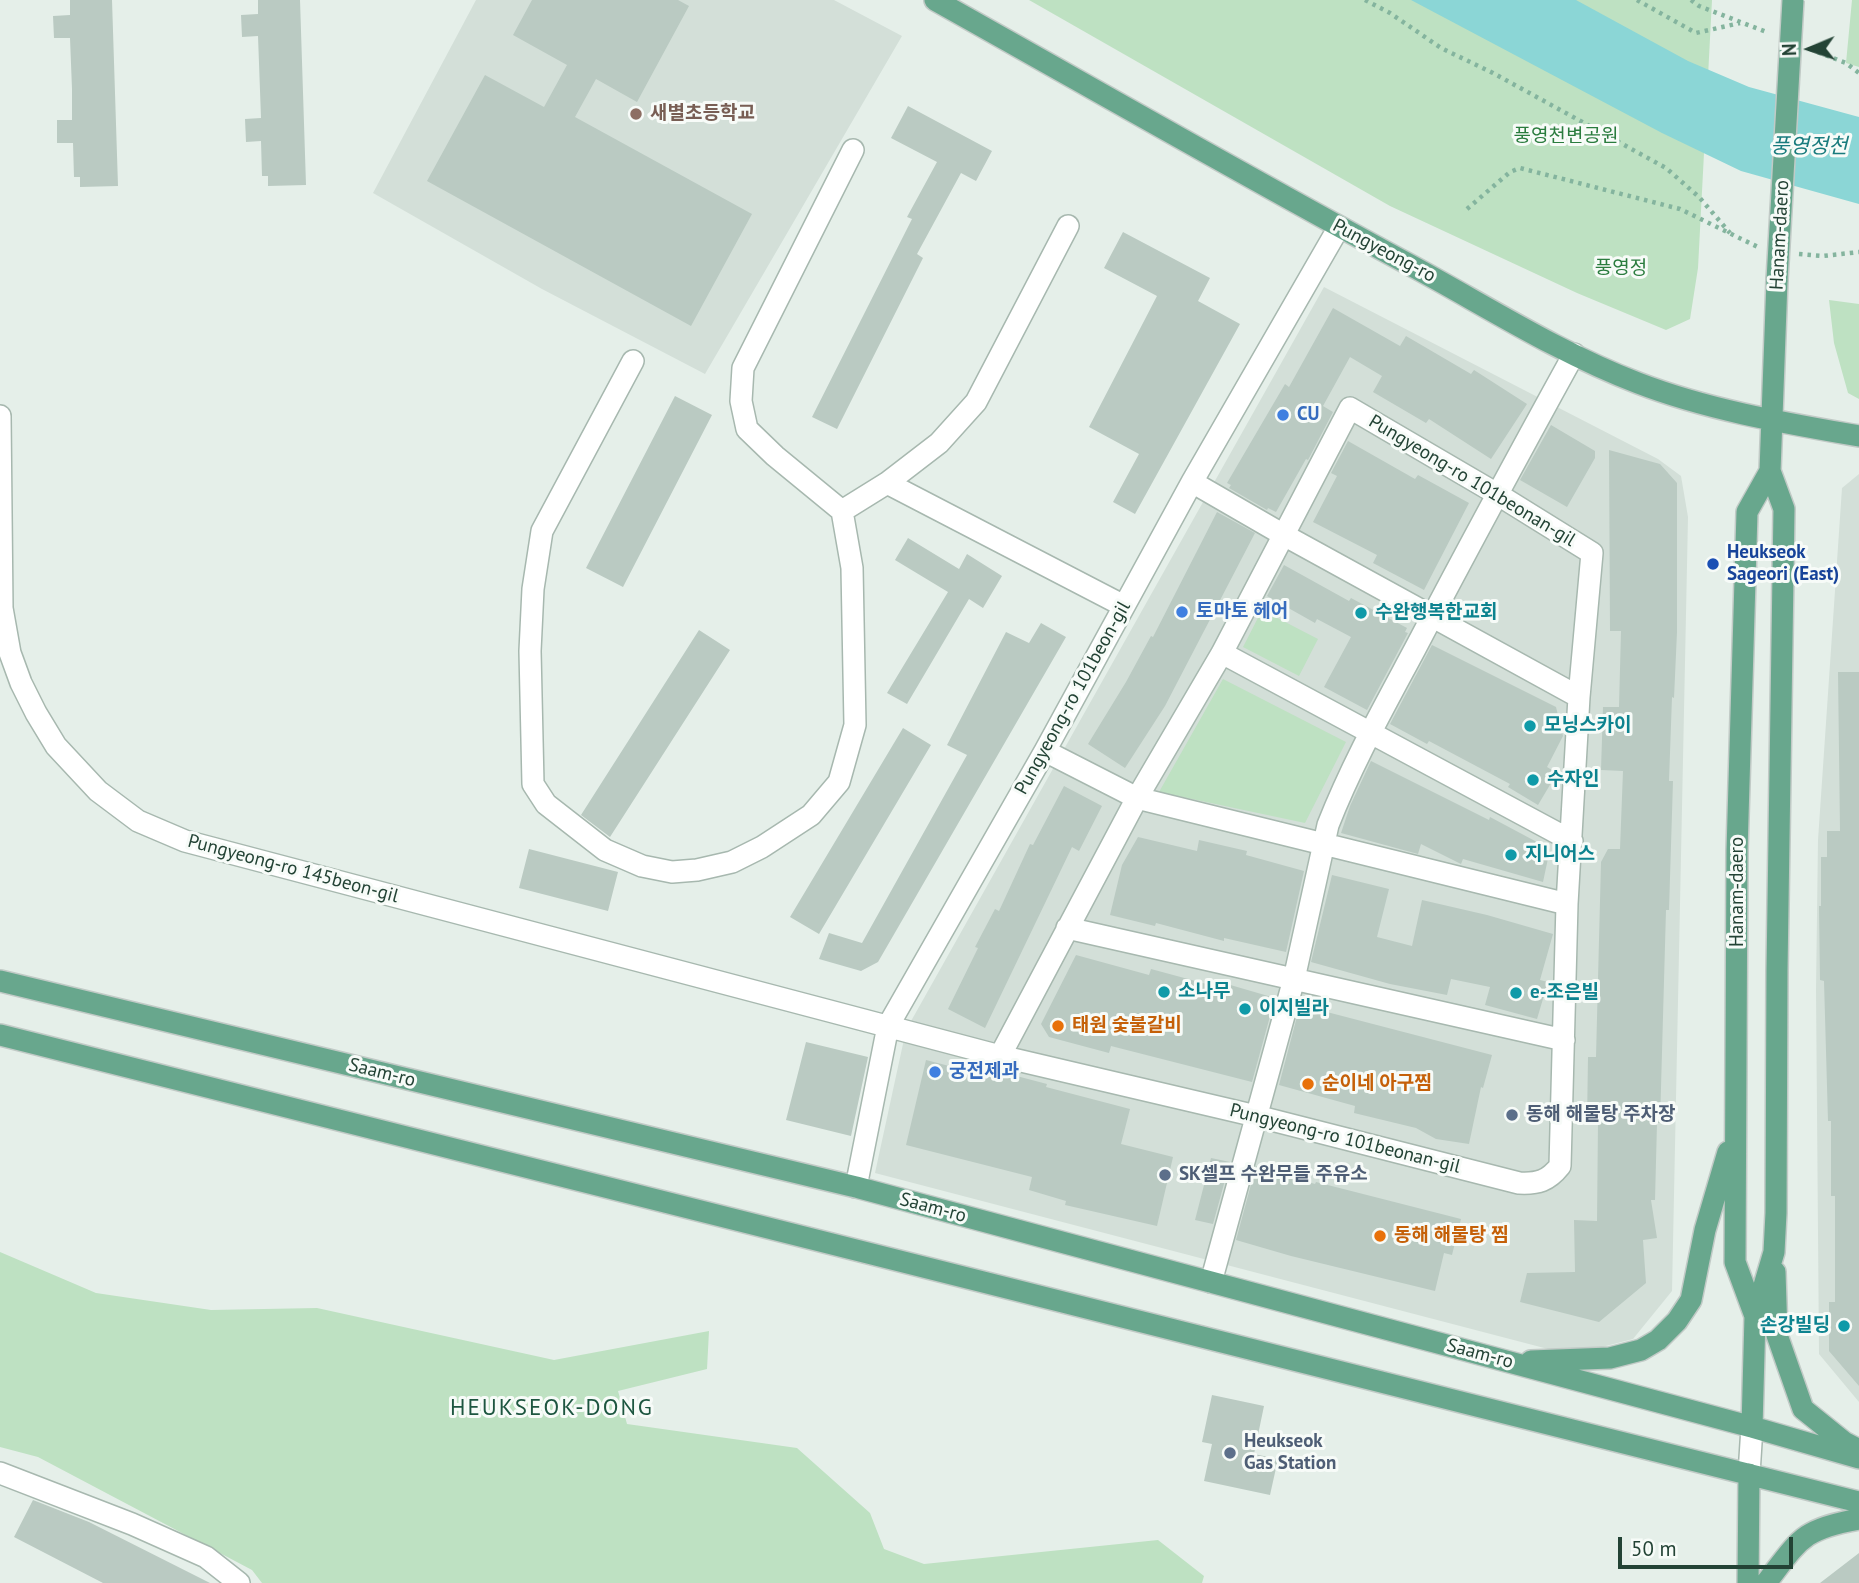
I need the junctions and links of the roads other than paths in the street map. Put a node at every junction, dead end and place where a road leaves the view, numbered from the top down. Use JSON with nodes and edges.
{"nodes":[{"id":1,"x":935,"y":0,"type":"edge"},
{"id":2,"x":1794,"y":0,"type":"edge"},
{"id":3,"x":853,"y":150,"type":"dead end"},
{"id":4,"x":1068,"y":226,"type":"dead end"},
{"id":5,"x":1339,"y":227,"type":"junction"},
{"id":6,"x":1574,"y":354,"type":"junction"},
{"id":7,"x":633,"y":361,"type":"dead end"},
{"id":8,"x":0,"y":416,"type":"edge"},
{"id":9,"x":1772,"y":421,"type":"junction"},
{"id":10,"x":1859,"y":436,"type":"edge"},
{"id":11,"x":1770,"y":471,"type":"junction"},
{"id":12,"x":1192,"y":482,"type":"junction"},
{"id":13,"x":887,"y":483,"type":"junction"},
{"id":14,"x":1497,"y":494,"type":"junction"},
{"id":15,"x":842,"y":511,"type":"junction"},
{"id":16,"x":1282,"y":534,"type":"junction"},
{"id":17,"x":1124,"y":606,"type":"junction"},
{"id":18,"x":1432,"y":616,"type":"junction"},
{"id":19,"x":1222,"y":653,"type":"junction"},
{"id":20,"x":1580,"y":697,"type":"junction"},
{"id":21,"x":1370,"y":734,"type":"junction"},
{"id":22,"x":1045,"y":751,"type":"junction"},
{"id":23,"x":1137,"y":798,"type":"junction"},
{"id":24,"x":1572,"y":841,"type":"junction"},
{"id":25,"x":1325,"y":844,"type":"junction"},
{"id":26,"x":1567,"y":904,"type":"junction"},
{"id":27,"x":1067,"y":928,"type":"junction"},
{"id":28,"x":1294,"y":979,"type":"junction"},
{"id":29,"x":0,"y":981,"type":"edge"},
{"id":30,"x":888,"y":1026,"type":"junction"},
{"id":31,"x":0,"y":1035,"type":"edge"},
{"id":32,"x":1564,"y":1040,"type":"junction"},
{"id":33,"x":1000,"y":1056,"type":"junction"},
{"id":34,"x":1256,"y":1116,"type":"junction"},
{"id":35,"x":1736,"y":1125,"type":"junction"},
{"id":36,"x":856,"y":1188,"type":"junction"},
{"id":37,"x":1774,"y":1252,"type":"junction"},
{"id":38,"x":1211,"y":1282,"type":"junction"},
{"id":39,"x":1755,"y":1316,"type":"junction"},
{"id":40,"x":1508,"y":1362,"type":"junction"},
{"id":41,"x":1752,"y":1427,"type":"junction"},
{"id":42,"x":1859,"y":1450,"type":"edge"},
{"id":43,"x":1859,"y":1458,"type":"edge"},
{"id":44,"x":0,"y":1474,"type":"edge"},
{"id":45,"x":1749,"y":1474,"type":"junction"},
{"id":46,"x":1859,"y":1502,"type":"edge"},
{"id":47,"x":1859,"y":1519,"type":"edge"},
{"id":48,"x":239,"y":1583,"type":"edge"},
{"id":49,"x":1748,"y":1583,"type":"edge"},
{"id":50,"x":1766,"y":1583,"type":"edge"}],
"edges":[{"from":1,"to":5,"type":"main road","name":"Pungyeong-ro"},
{"from":2,"to":9,"type":"main road","name":"Hanam-daero","bridge":true},
{"from":3,"to":15,"type":"street"},
{"from":4,"to":13,"type":"street"},
{"from":5,"to":6,"type":"main road","name":"Pungyeong-ro"},
{"from":5,"to":12,"type":"street","name":"Pungyeong-ro 101beon-gil"},
{"from":6,"to":9,"type":"main road","name":"Pungyeong-ro"},
{"from":6,"to":14,"type":"street"},
{"from":7,"to":15,"type":"street"},
{"from":8,"to":30,"type":"street","name":"Pungyeong-ro 145beon-gil"},
{"from":9,"to":10,"type":"main road","name":"Pungyeong-ro"},
{"from":9,"to":11,"type":"main road","name":"Hanam-daero"},
{"from":11,"to":35,"type":"main road","name":"Hanam-daero"},
{"from":11,"to":37,"type":"main road","name":"Hanam-daero"},
{"from":12,"to":16,"type":"street"},
{"from":12,"to":17,"type":"street","name":"Pungyeong-ro 101beon-gil"},
{"from":13,"to":15,"type":"street"},
{"from":13,"to":17,"type":"street"},
{"from":14,"to":16,"type":"street","name":"Pungyeong-ro 101beonan-gil"},
{"from":14,"to":18,"type":"street"},
{"from":14,"to":20,"type":"street","name":"Pungyeong-ro 101beonan-gil"},
{"from":16,"to":18,"type":"street"},
{"from":16,"to":19,"type":"street","name":"Pungyeong-ro 101beonan-gil"},
{"from":17,"to":22,"type":"street","name":"Pungyeong-ro 101beon-gil"},
{"from":18,"to":20,"type":"street"},
{"from":18,"to":21,"type":"street"},
{"from":19,"to":21,"type":"street"},
{"from":19,"to":23,"type":"street","name":"Pungyeong-ro 101beonan-gil"},
{"from":20,"to":24,"type":"street","name":"Pungyeong-ro 101beonan-gil"},
{"from":21,"to":24,"type":"street"},
{"from":21,"to":25,"type":"street"},
{"from":22,"to":23,"type":"street"},
{"from":22,"to":30,"type":"street","name":"Pungyeong-ro 101beon-gil"},
{"from":23,"to":25,"type":"street"},
{"from":23,"to":27,"type":"street","name":"Pungyeong-ro 101beonan-gil"},
{"from":24,"to":26,"type":"street","name":"Pungyeong-ro 101beonan-gil"},
{"from":25,"to":26,"type":"street"},
{"from":25,"to":28,"type":"street"},
{"from":26,"to":32,"type":"street","name":"Pungyeong-ro 101beonan-gil"},
{"from":27,"to":28,"type":"street"},
{"from":27,"to":33,"type":"street","name":"Pungyeong-ro 101beonan-gil"},
{"from":28,"to":32,"type":"street"},
{"from":28,"to":34,"type":"street"},
{"from":29,"to":36,"type":"main road","name":"Saam-ro"},
{"from":30,"to":33,"type":"street","name":"Pungyeong-ro 101beonan-gil"},
{"from":30,"to":36,"type":"street","name":"Pungyeong-ro 101beon-gil"},
{"from":31,"to":45,"type":"main road"},
{"from":32,"to":34,"type":"street","name":"Pungyeong-ro 101beonan-gil"},
{"from":33,"to":34,"type":"street","name":"Pungyeong-ro 101beonan-gil"},
{"from":34,"to":38,"type":"street"},
{"from":35,"to":39,"type":"main road","name":"Hanam-daero"},
{"from":35,"to":40,"type":"main road"},
{"from":36,"to":38,"type":"main road","name":"Saam-ro"},
{"from":37,"to":39,"type":"main road","name":"Hanam-daero"},
{"from":37,"to":42,"type":"main road"},
{"from":38,"to":40,"type":"main road","name":"Saam-ro"},
{"from":39,"to":41,"type":"main road","name":"Hanam-daero"},
{"from":40,"to":41,"type":"main road","name":"Saam-ro"},
{"from":41,"to":43,"type":"main road","name":"Saam-ro"},
{"from":41,"to":45,"type":"street","name":"Hanam-daero"},
{"from":44,"to":48,"type":"street"},
{"from":45,"to":46,"type":"main road"},
{"from":45,"to":49,"type":"main road","name":"Hanam-daero"},
{"from":47,"to":50,"type":"main road"}]}
